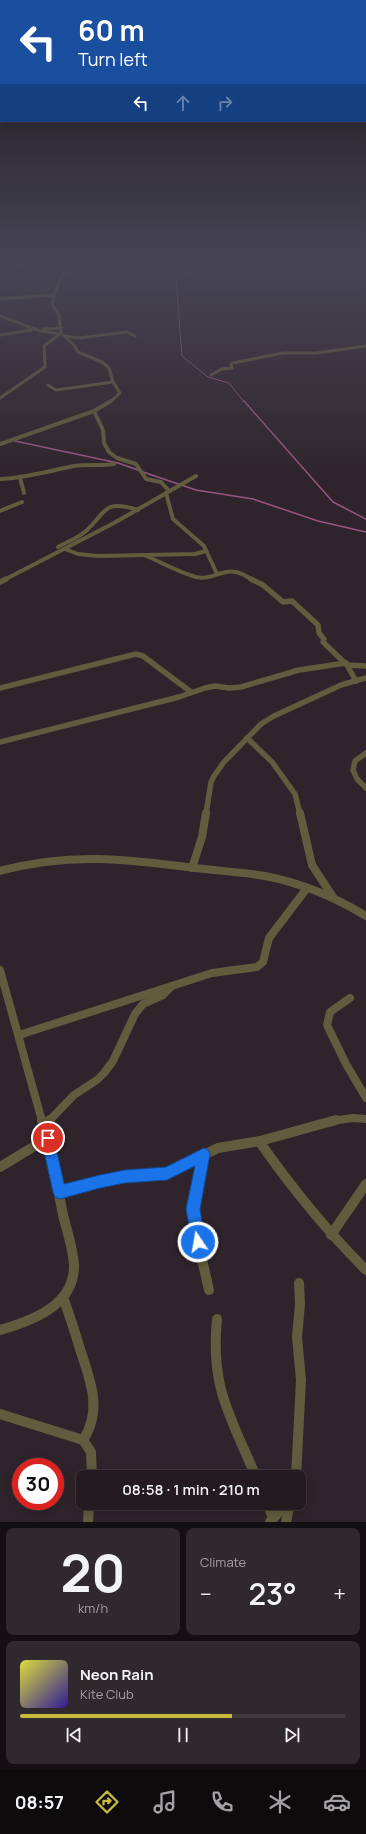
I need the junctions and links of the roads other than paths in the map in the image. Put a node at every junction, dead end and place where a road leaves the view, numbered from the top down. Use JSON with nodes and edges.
{"nodes":[{"id":1,"x":60,"y":336,"type":"edge"},
{"id":2,"x":63,"y":336,"type":"edge"},
{"id":3,"x":68,"y":336,"type":"edge"},
{"id":4,"x":95,"y":336,"type":"edge"},
{"id":5,"x":366,"y":346,"type":"edge"},
{"id":6,"x":211,"y":375,"type":"dead end"},
{"id":7,"x":113,"y":382,"type":"junction"},
{"id":8,"x":48,"y":385,"type":"dead end"},
{"id":9,"x":0,"y":398,"type":"edge"},
{"id":10,"x":94,"y":410,"type":"junction"},
{"id":11,"x":0,"y":444,"type":"edge"},
{"id":12,"x":114,"y":464,"type":"dead end"},
{"id":13,"x":196,"y":476,"type":"dead end"},
{"id":14,"x":20,"y":478,"type":"junction"},
{"id":15,"x":0,"y":479,"type":"edge"},
{"id":16,"x":168,"y":492,"type":"junction"},
{"id":17,"x":24,"y":493,"type":"dead end"},
{"id":18,"x":22,"y":502,"type":"dead end"},
{"id":19,"x":138,"y":510,"type":"junction"},
{"id":20,"x":0,"y":511,"type":"edge"},
{"id":21,"x":58,"y":547,"type":"dead end"},
{"id":22,"x":65,"y":549,"type":"junction"},
{"id":23,"x":206,"y":551,"type":"junction"},
{"id":24,"x":75,"y":553,"type":"junction"},
{"id":25,"x":144,"y":554,"type":"junction"},
{"id":26,"x":42,"y":559,"type":"junction"},
{"id":27,"x":217,"y":574,"type":"junction"},
{"id":28,"x":0,"y":582,"type":"edge"},
{"id":29,"x":346,"y":664,"type":"junction"},
{"id":30,"x":366,"y":666,"type":"edge"},
{"id":31,"x":362,"y":680,"type":"edge"},
{"id":32,"x":0,"y":688,"type":"edge"},
{"id":33,"x":191,"y":692,"type":"junction"},
{"id":34,"x":248,"y":738,"type":"junction"},
{"id":35,"x":0,"y":742,"type":"edge"},
{"id":36,"x":366,"y":753,"type":"edge"},
{"id":37,"x":366,"y":788,"type":"edge"},
{"id":38,"x":192,"y":868,"type":"junction"},
{"id":39,"x":0,"y":871,"type":"edge"},
{"id":40,"x":307,"y":888,"type":"junction"},
{"id":41,"x":333,"y":897,"type":"junction"},
{"id":42,"x":366,"y":916,"type":"edge"},
{"id":43,"x":0,"y":970,"type":"edge"},
{"id":44,"x":1,"y":980,"type":"edge"},
{"id":45,"x":172,"y":985,"type":"junction"},
{"id":46,"x":350,"y":998,"type":"dead end"},
{"id":47,"x":19,"y":1035,"type":"junction"},
{"id":48,"x":366,"y":1098,"type":"edge"},
{"id":49,"x":366,"y":1119,"type":"edge"},
{"id":50,"x":44,"y":1126,"type":"junction"},
{"id":51,"x":48,"y":1138,"type":"junction"},
{"id":52,"x":259,"y":1141,"type":"junction"},
{"id":53,"x":204,"y":1154,"type":"junction"},
{"id":54,"x":0,"y":1167,"type":"edge"},
{"id":55,"x":366,"y":1184,"type":"edge"},
{"id":56,"x":60,"y":1192,"type":"junction"},
{"id":57,"x":331,"y":1235,"type":"junction"},
{"id":58,"x":366,"y":1270,"type":"edge"},
{"id":59,"x":299,"y":1283,"type":"dead end"},
{"id":60,"x":209,"y":1290,"type":"dead end"},
{"id":61,"x":63,"y":1297,"type":"junction"},
{"id":62,"x":217,"y":1319,"type":"dead end"},
{"id":63,"x":0,"y":1330,"type":"edge"},
{"id":64,"x":0,"y":1414,"type":"edge"},
{"id":65,"x":83,"y":1440,"type":"junction"},
{"id":66,"x":92,"y":1470,"type":"edge"},
{"id":67,"x":253,"y":1470,"type":"edge"},
{"id":68,"x":296,"y":1470,"type":"edge"},
{"id":69,"x":89,"y":1510,"type":"edge"},
{"id":70,"x":269,"y":1510,"type":"edge"},
{"id":71,"x":281,"y":1510,"type":"edge"},
{"id":72,"x":287,"y":1510,"type":"edge"},
{"id":73,"x":271,"y":1520,"type":"edge"},
{"id":74,"x":88,"y":1522,"type":"edge"},
{"id":75,"x":286,"y":1522,"type":"edge"}],
"edges":[{"from":1,"to":9,"type":"street"},
{"from":2,"to":7,"type":"street"},
{"from":3,"to":4,"type":"street"},
{"from":5,"to":6,"type":"street"},
{"from":7,"to":8,"type":"street"},
{"from":7,"to":10,"type":"street"},
{"from":10,"to":11,"type":"street"},
{"from":10,"to":16,"type":"street"},
{"from":12,"to":14,"type":"street"},
{"from":13,"to":16,"type":"street"},
{"from":14,"to":15,"type":"street"},
{"from":14,"to":17,"type":"street"},
{"from":16,"to":19,"type":"street"},
{"from":16,"to":23,"type":"street"},
{"from":18,"to":20,"type":"street"},
{"from":19,"to":21,"type":"street"},
{"from":19,"to":22,"type":"street"},
{"from":22,"to":24,"type":"street"},
{"from":22,"to":26,"type":"street"},
{"from":23,"to":25,"type":"street"},
{"from":23,"to":27,"type":"street"},
{"from":24,"to":25,"type":"street"},
{"from":24,"to":26,"type":"street"},
{"from":25,"to":27,"type":"street"},
{"from":26,"to":28,"type":"street"},
{"from":27,"to":29,"type":"street"},
{"from":29,"to":30,"type":"street"},
{"from":29,"to":31,"type":"street"},
{"from":29,"to":33,"type":"street"},
{"from":31,"to":34,"type":"street"},
{"from":32,"to":33,"type":"street"},
{"from":33,"to":35,"type":"street"},
{"from":34,"to":38,"type":"street"},
{"from":34,"to":41,"type":"street"},
{"from":36,"to":37,"type":"street"},
{"from":38,"to":39,"type":"street"},
{"from":38,"to":40,"type":"street"},
{"from":40,"to":41,"type":"street"},
{"from":40,"to":45,"type":"street"},
{"from":41,"to":42,"type":"street"},
{"from":43,"to":44,"type":"street"},
{"from":44,"to":47,"type":"street"},
{"from":45,"to":47,"type":"street"},
{"from":45,"to":50,"type":"street"},
{"from":46,"to":48,"type":"street"},
{"from":47,"to":50,"type":"street"},
{"from":49,"to":52,"type":"street"},
{"from":50,"to":51,"type":"street"},
{"from":51,"to":54,"type":"street"},
{"from":51,"to":56,"type":"street"},
{"from":52,"to":53,"type":"street"},
{"from":52,"to":57,"type":"street"},
{"from":53,"to":56,"type":"street"},
{"from":53,"to":60,"type":"street"},
{"from":55,"to":57,"type":"street"},
{"from":56,"to":61,"type":"street"},
{"from":57,"to":58,"type":"street"},
{"from":59,"to":68,"type":"street"},
{"from":61,"to":63,"type":"street"},
{"from":61,"to":65,"type":"street"},
{"from":62,"to":67,"type":"street"},
{"from":64,"to":65,"type":"street"},
{"from":65,"to":66,"type":"street"},
{"from":69,"to":74,"type":"street"},
{"from":70,"to":73,"type":"street"},
{"from":71,"to":73,"type":"street"},
{"from":72,"to":75,"type":"street"}]}
